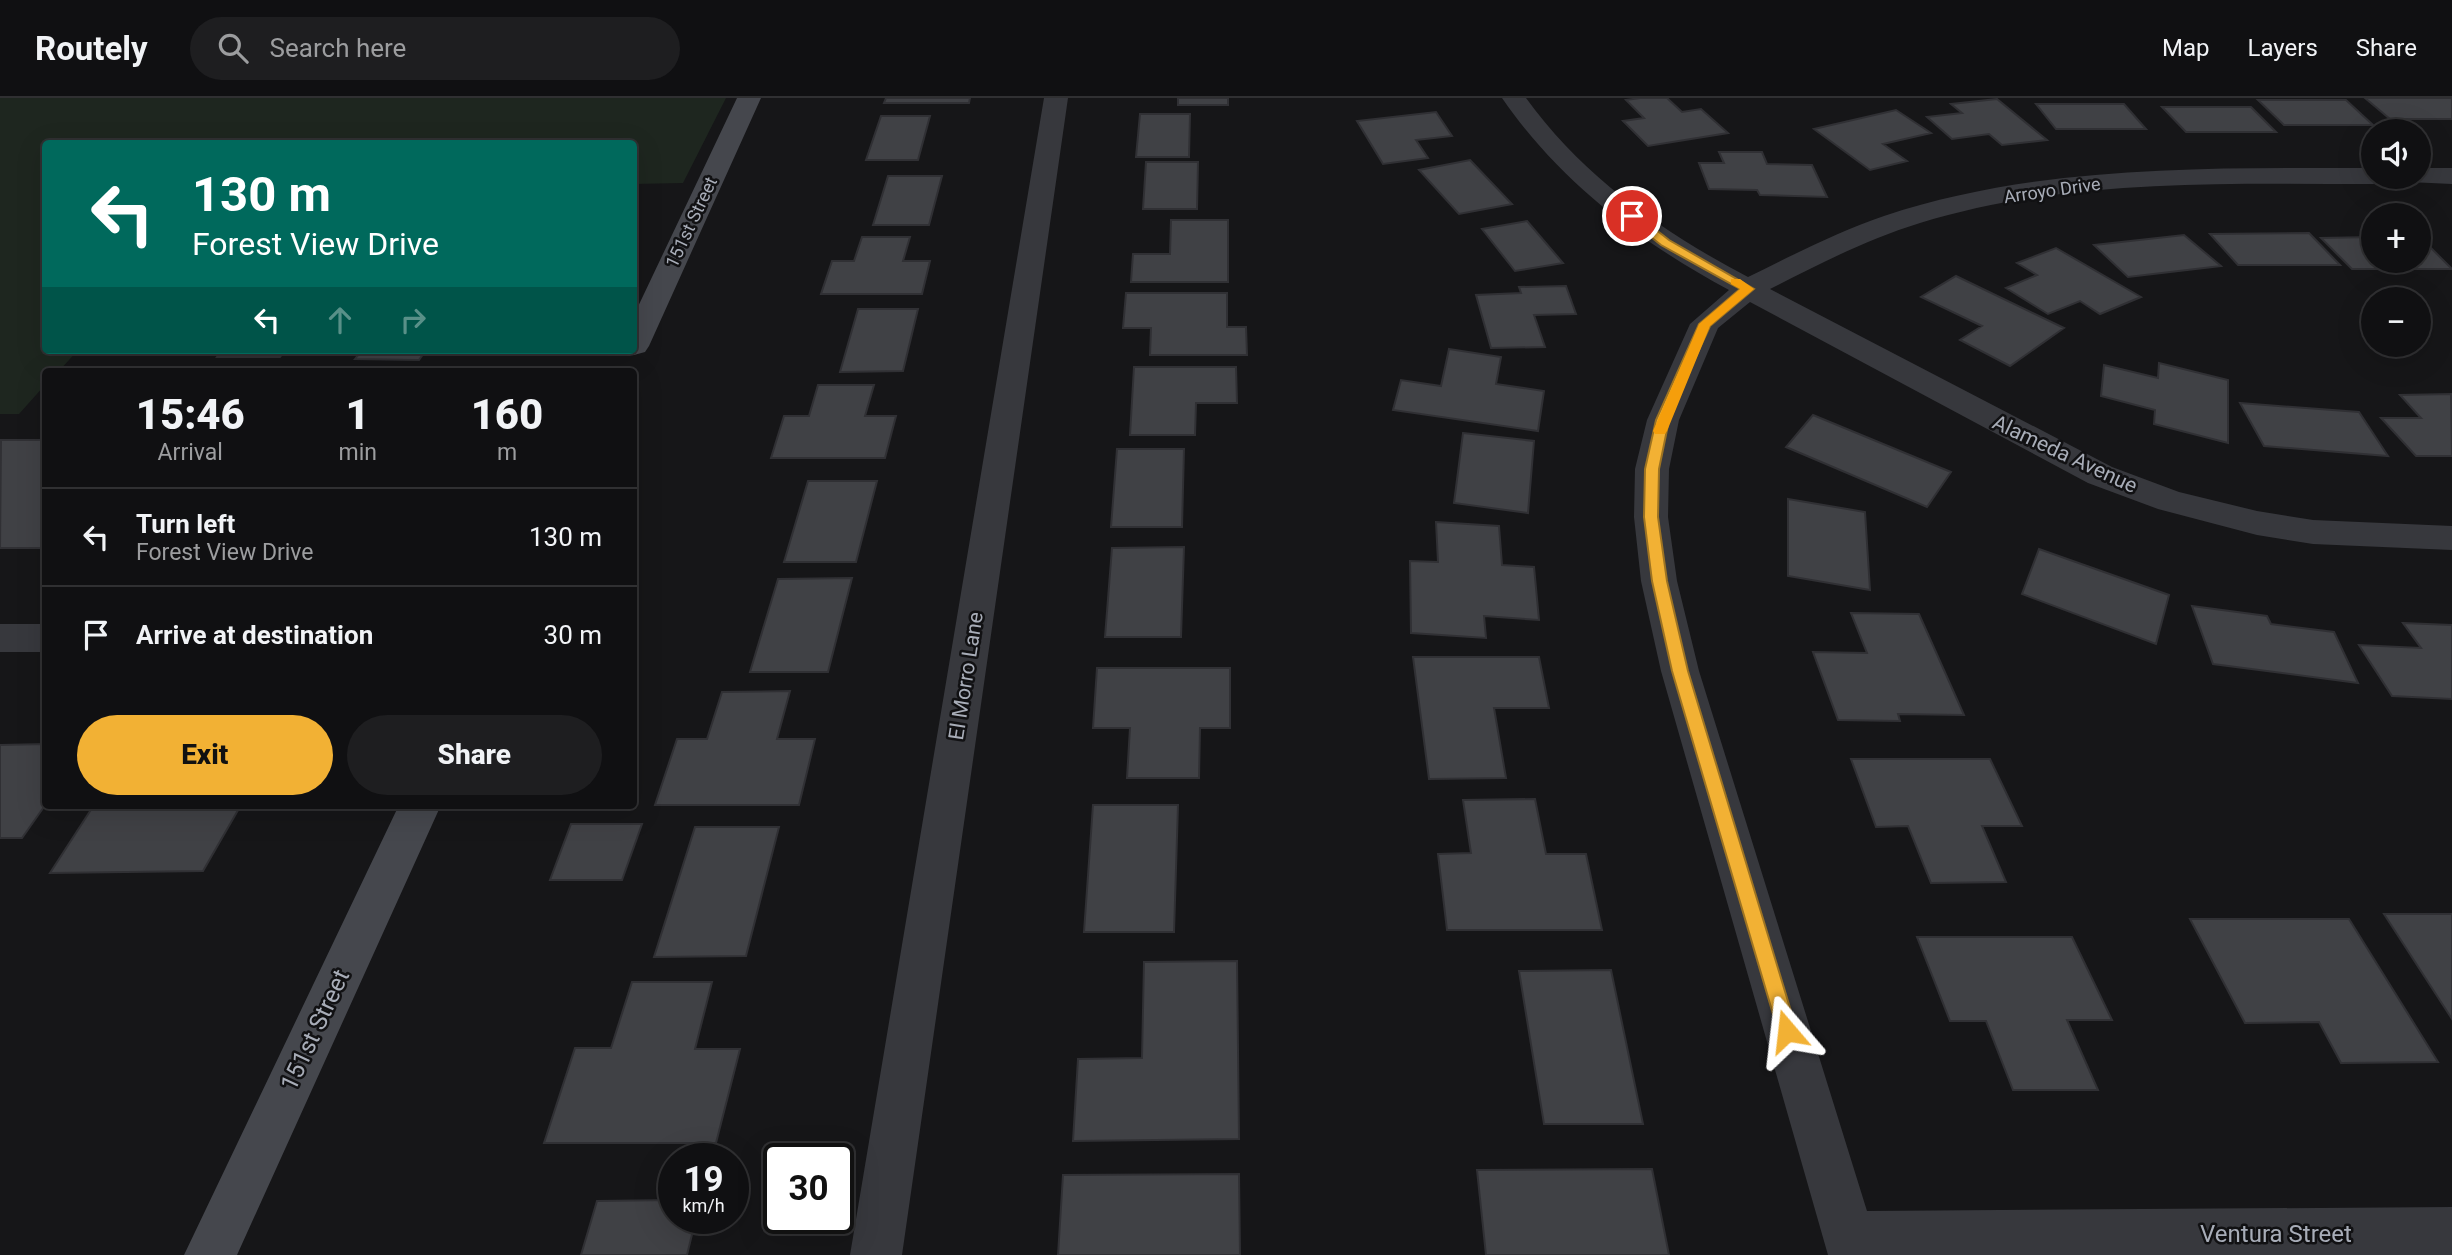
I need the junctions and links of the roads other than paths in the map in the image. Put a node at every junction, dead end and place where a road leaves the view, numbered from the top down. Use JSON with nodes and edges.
{"nodes":[{"id":1,"x":750,"y":98,"type":"edge"},
{"id":2,"x":1056,"y":98,"type":"edge"},
{"id":3,"x":1514,"y":98,"type":"edge"},
{"id":4,"x":2361,"y":176,"type":"edge"},
{"id":5,"x":2431,"y":176,"type":"edge"},
{"id":6,"x":2452,"y":176,"type":"edge"},
{"id":7,"x":1748,"y":289,"type":"junction"},
{"id":8,"x":637,"y":339,"type":"edge"},
{"id":9,"x":2452,"y":538,"type":"edge"},
{"id":10,"x":0,"y":638,"type":"edge"},
{"id":11,"x":42,"y":638,"type":"edge"},
{"id":12,"x":418,"y":809,"type":"edge"},
{"id":13,"x":2452,"y":1233,"type":"edge"},
{"id":14,"x":1852,"y":1246,"type":"edge"},
{"id":15,"x":210,"y":1255,"type":"edge"},
{"id":16,"x":876,"y":1255,"type":"edge"}],
"edges":[{"from":1,"to":8,"type":"street","name":"151st Street"},
{"from":2,"to":16,"type":"street","name":"El Morro Lane"},
{"from":3,"to":7,"type":"street","name":"Alameda Avenue"},
{"from":4,"to":7,"type":"street","name":"Arroyo Drive"},
{"from":5,"to":6,"type":"street"},
{"from":7,"to":9,"type":"street","name":"Alameda Avenue"},
{"from":7,"to":14,"type":"street","name":"Arroyo Drive"},
{"from":10,"to":11,"type":"street"},
{"from":12,"to":15,"type":"street","name":"151st Street"},
{"from":13,"to":14,"type":"street","name":"Ventura Street"}]}
